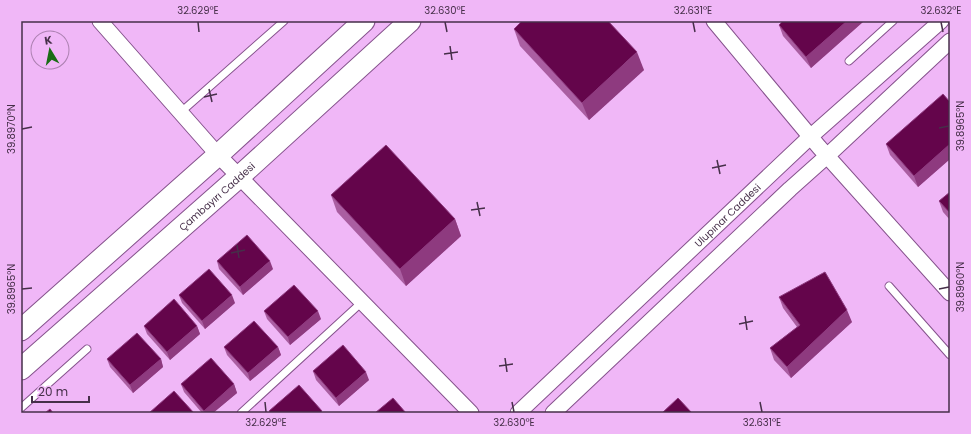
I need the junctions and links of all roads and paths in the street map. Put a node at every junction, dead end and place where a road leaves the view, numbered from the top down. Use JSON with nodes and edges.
{"nodes":[{"id":1,"x":100,"y":21,"type":"edge"},
{"id":2,"x":284,"y":21,"type":"edge"},
{"id":3,"x":364,"y":21,"type":"edge"},
{"id":4,"x":410,"y":21,"type":"edge"},
{"id":5,"x":714,"y":21,"type":"edge"},
{"id":6,"x":893,"y":21,"type":"edge"},
{"id":7,"x":941,"y":21,"type":"edge"},
{"id":8,"x":950,"y":41,"type":"edge"},
{"id":9,"x":849,"y":61,"type":"dead end"},
{"id":10,"x":181,"y":112,"type":"junction"},
{"id":11,"x":810,"y":137,"type":"junction"},
{"id":12,"x":218,"y":155,"type":"junction"},
{"id":13,"x":827,"y":156,"type":"junction"},
{"id":14,"x":240,"y":176,"type":"junction"},
{"id":15,"x":889,"y":286,"type":"dead end"},
{"id":16,"x":950,"y":294,"type":"edge"},
{"id":17,"x":362,"y":302,"type":"junction"},
{"id":18,"x":21,"y":330,"type":"edge"},
{"id":19,"x":87,"y":349,"type":"dead end"},
{"id":20,"x":950,"y":355,"type":"edge"},
{"id":21,"x":21,"y":369,"type":"edge"},
{"id":22,"x":21,"y":408,"type":"edge"},
{"id":23,"x":241,"y":413,"type":"edge"},
{"id":24,"x":471,"y":413,"type":"edge"},
{"id":25,"x":518,"y":413,"type":"edge"},
{"id":26,"x":553,"y":413,"type":"edge"}],
"edges":[{"from":1,"to":10,"type":"street"},
{"from":2,"to":10,"type":"lane"},
{"from":3,"to":12,"type":"main road"},
{"from":4,"to":14,"type":"main road","name":"Çambayırı Caddesi"},
{"from":5,"to":11,"type":"street"},
{"from":6,"to":9,"type":"lane"},
{"from":7,"to":11,"type":"street","name":"Ulupınar Caddesi"},
{"from":8,"to":13,"type":"street"},
{"from":10,"to":12,"type":"street"},
{"from":11,"to":13,"type":"street"},
{"from":11,"to":25,"type":"street","name":"Ulupınar Caddesi"},
{"from":12,"to":14,"type":"street"},
{"from":12,"to":18,"type":"main road"},
{"from":13,"to":16,"type":"street"},
{"from":13,"to":26,"type":"street"},
{"from":14,"to":17,"type":"street"},
{"from":14,"to":21,"type":"main road","name":"Çambayırı Caddesi"},
{"from":15,"to":20,"type":"lane"},
{"from":17,"to":23,"type":"lane"},
{"from":17,"to":24,"type":"street"},
{"from":19,"to":22,"type":"lane"}]}
